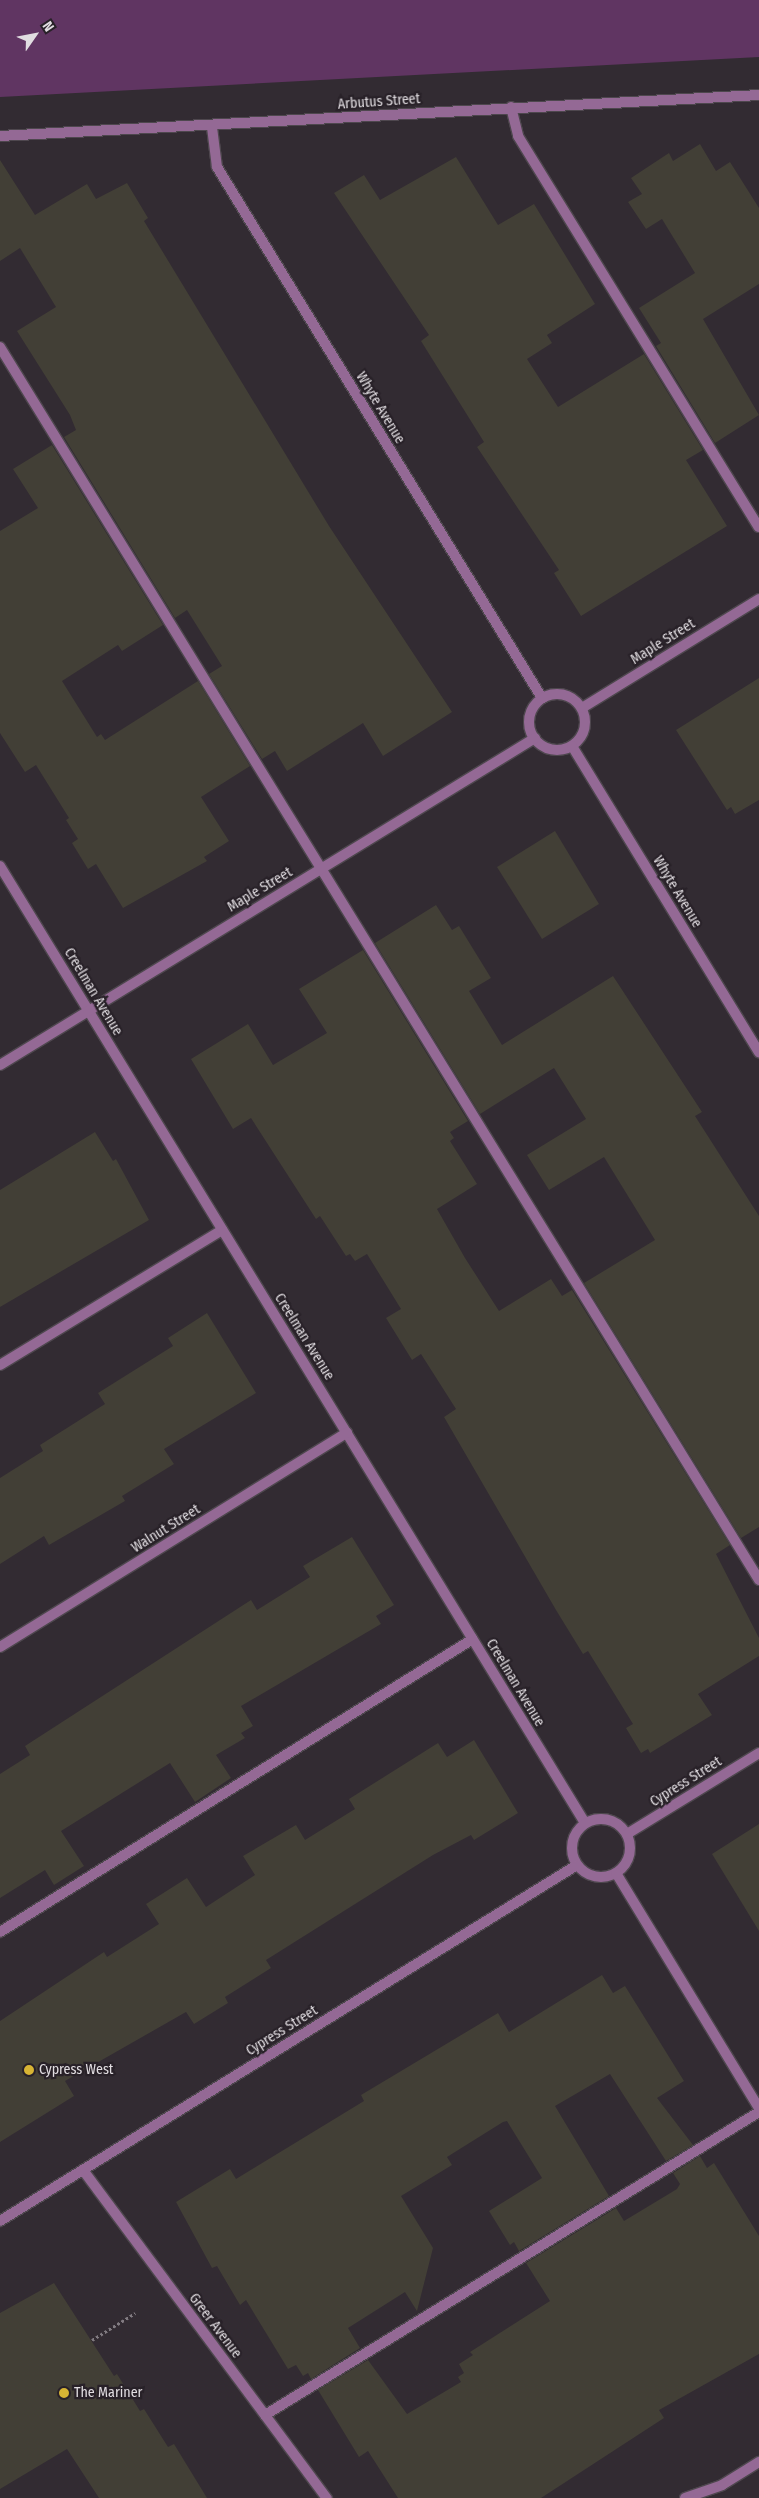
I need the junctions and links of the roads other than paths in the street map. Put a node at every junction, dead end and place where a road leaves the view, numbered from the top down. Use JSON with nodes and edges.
{"nodes":[{"id":1,"x":759,"y":95,"type":"edge"},
{"id":2,"x":511,"y":107,"type":"junction"},
{"id":3,"x":212,"y":127,"type":"junction"},
{"id":4,"x":0,"y":136,"type":"edge"},
{"id":5,"x":0,"y":347,"type":"edge"},
{"id":6,"x":759,"y":527,"type":"edge"},
{"id":7,"x":759,"y":599,"type":"edge"},
{"id":8,"x":542,"y":698,"type":"junction"},
{"id":9,"x":582,"y":708,"type":"junction"},
{"id":10,"x":535,"y":738,"type":"junction"},
{"id":11,"x":572,"y":746,"type":"junction"},
{"id":12,"x":0,"y":866,"type":"edge"},
{"id":13,"x":320,"y":870,"type":"junction"},
{"id":14,"x":88,"y":1011,"type":"junction"},
{"id":15,"x":759,"y":1052,"type":"edge"},
{"id":16,"x":0,"y":1065,"type":"edge"},
{"id":17,"x":222,"y":1230,"type":"junction"},
{"id":18,"x":0,"y":1365,"type":"edge"},
{"id":19,"x":347,"y":1433,"type":"junction"},
{"id":20,"x":759,"y":1580,"type":"edge"},
{"id":21,"x":472,"y":1639,"type":"junction"},
{"id":22,"x":0,"y":1647,"type":"edge"},
{"id":23,"x":759,"y":1753,"type":"edge"},
{"id":24,"x":585,"y":1823,"type":"junction"},
{"id":25,"x":627,"y":1834,"type":"junction"},
{"id":26,"x":578,"y":1865,"type":"junction"},
{"id":27,"x":616,"y":1873,"type":"junction"},
{"id":28,"x":0,"y":1932,"type":"edge"},
{"id":29,"x":759,"y":2108,"type":"edge"},
{"id":30,"x":759,"y":2112,"type":"edge"},
{"id":31,"x":83,"y":2170,"type":"junction"},
{"id":32,"x":0,"y":2221,"type":"edge"},
{"id":33,"x":266,"y":2415,"type":"junction"},
{"id":34,"x":759,"y":2462,"type":"edge"},
{"id":35,"x":327,"y":2498,"type":"edge"},
{"id":36,"x":685,"y":2498,"type":"edge"}],
"edges":[{"from":1,"to":2,"type":"street","name":"Arbutus Street"},
{"from":2,"to":3,"type":"street","name":"Arbutus Street"},
{"from":2,"to":6,"type":"street"},
{"from":3,"to":4,"type":"street","name":"Arbutus Street"},
{"from":3,"to":8,"type":"street","name":"Whyte Avenue"},
{"from":5,"to":13,"type":"street"},
{"from":7,"to":9,"type":"street","name":"Maple Street"},
{"from":8,"to":9,"type":"street"},
{"from":8,"to":10,"type":"street"},
{"from":9,"to":11,"type":"street"},
{"from":10,"to":11,"type":"street"},
{"from":10,"to":13,"type":"street","name":"Maple Street"},
{"from":11,"to":15,"type":"street","name":"Whyte Avenue"},
{"from":12,"to":14,"type":"street","name":"Creelman Avenue"},
{"from":13,"to":14,"type":"street","name":"Maple Street"},
{"from":13,"to":20,"type":"street"},
{"from":14,"to":16,"type":"street","name":"Maple Street"},
{"from":14,"to":17,"type":"street","name":"Creelman Avenue"},
{"from":17,"to":18,"type":"street"},
{"from":17,"to":19,"type":"street","name":"Creelman Avenue"},
{"from":19,"to":21,"type":"street","name":"Creelman Avenue"},
{"from":19,"to":22,"type":"street","name":"Walnut Street"},
{"from":21,"to":24,"type":"street","name":"Creelman Avenue"},
{"from":21,"to":28,"type":"street"},
{"from":23,"to":25,"type":"street","name":"Cypress Street"},
{"from":24,"to":25,"type":"street"},
{"from":24,"to":26,"type":"street"},
{"from":25,"to":27,"type":"street"},
{"from":26,"to":27,"type":"street"},
{"from":26,"to":31,"type":"street","name":"Cypress Street"},
{"from":27,"to":29,"type":"street"},
{"from":30,"to":33,"type":"street"},
{"from":31,"to":32,"type":"street","name":"Cypress Street"},
{"from":31,"to":33,"type":"street","name":"Greer Avenue"},
{"from":33,"to":35,"type":"street","name":"Greer Avenue"},
{"from":34,"to":36,"type":"street"}]}
